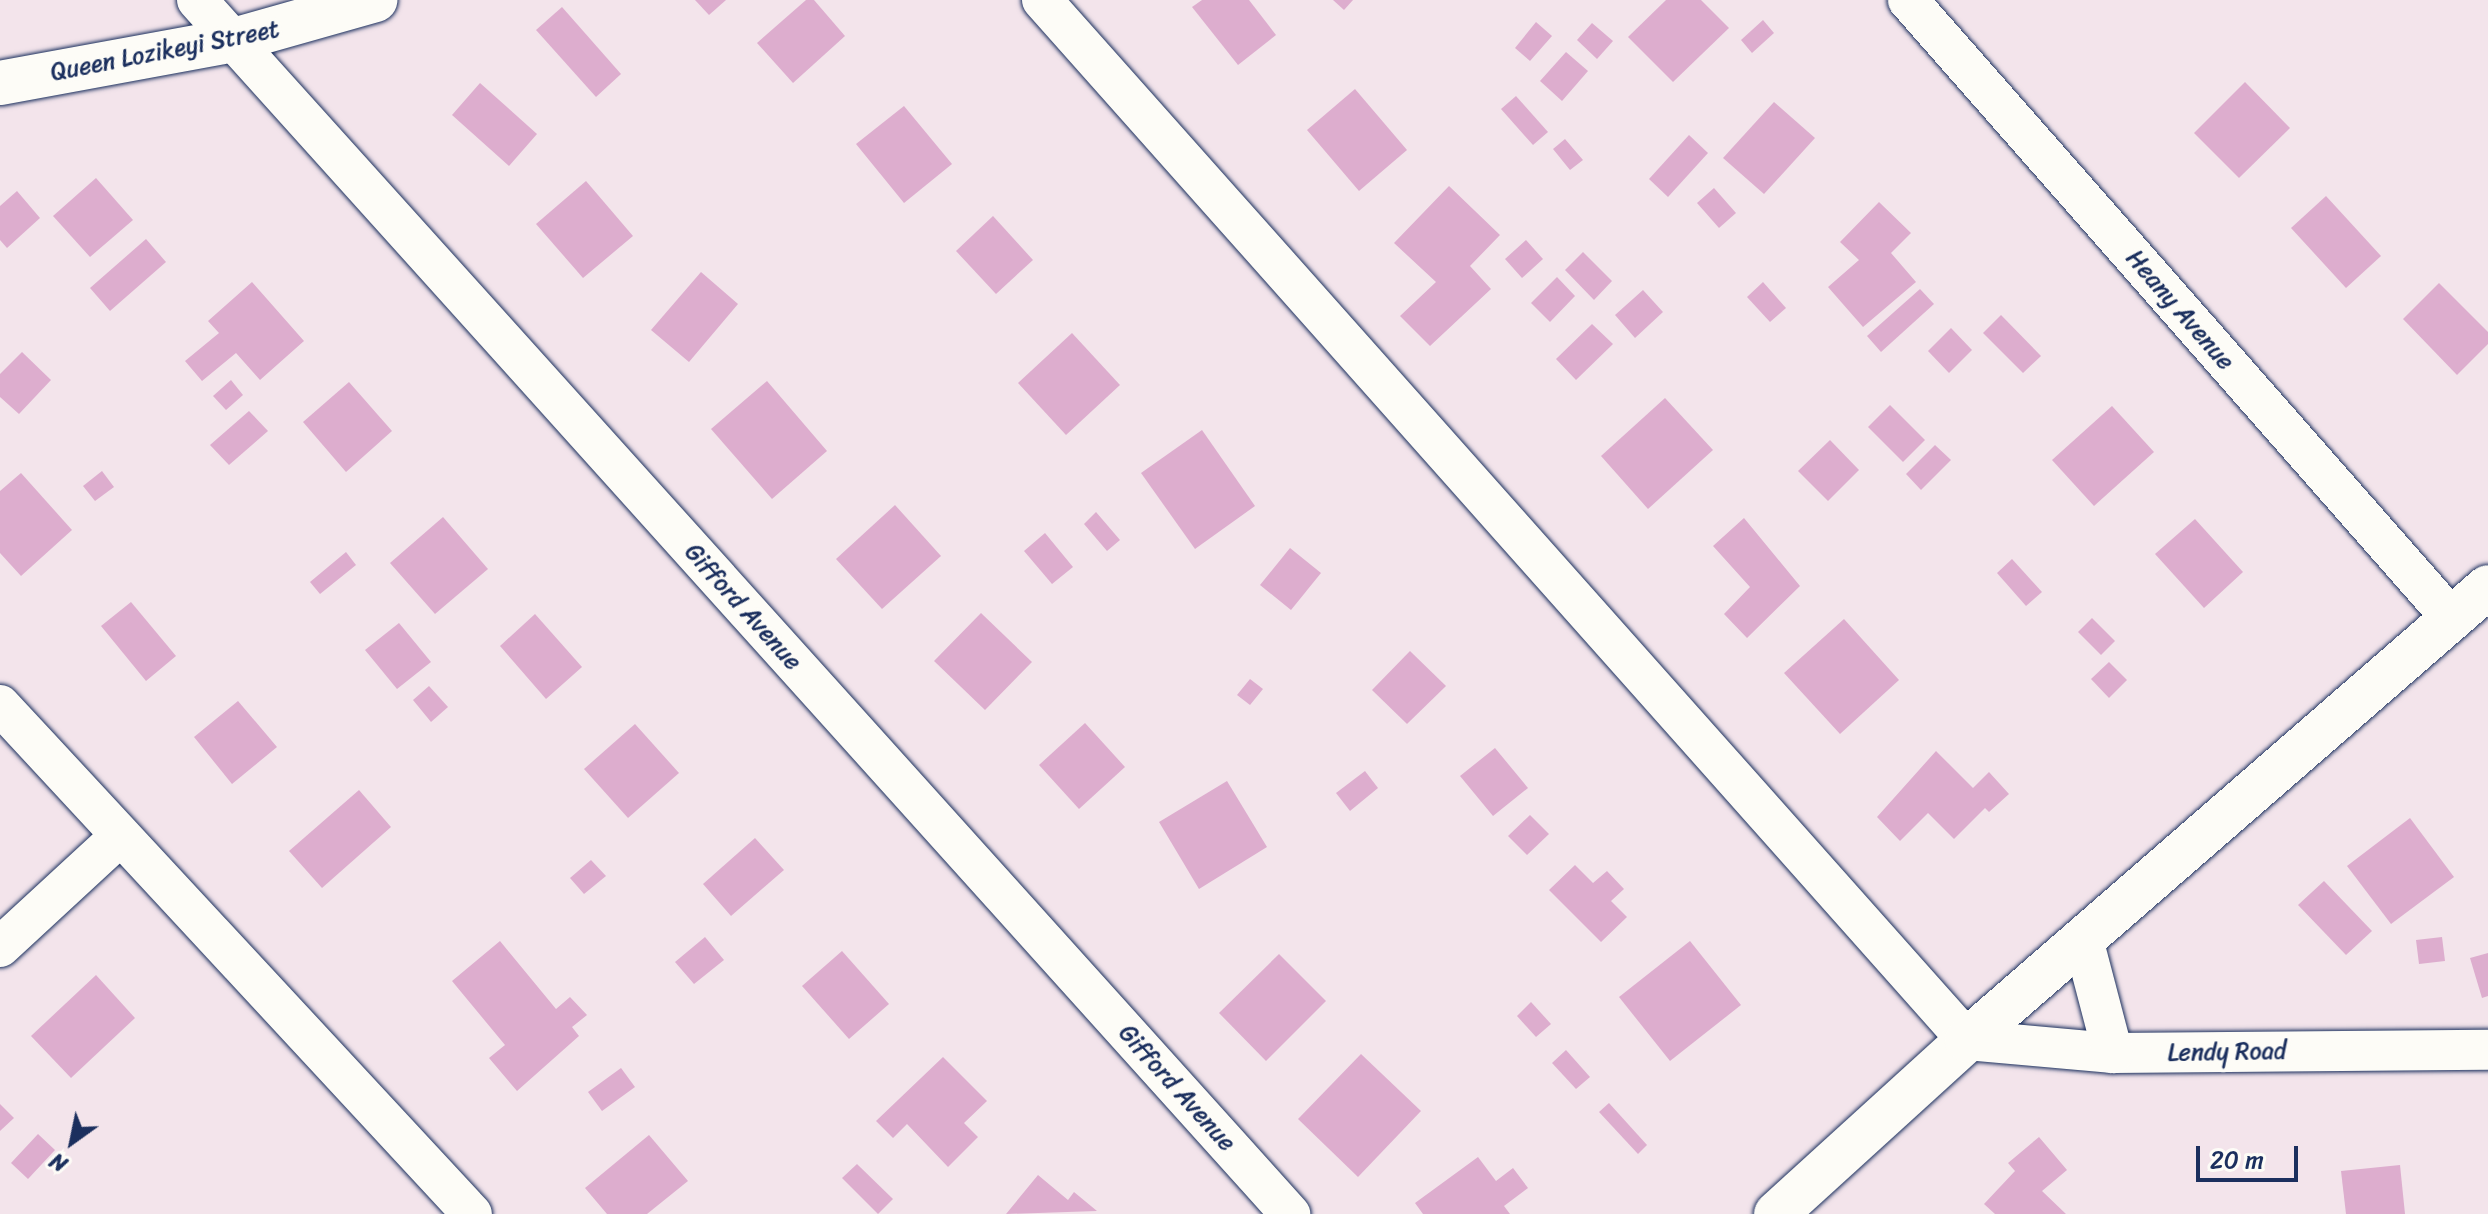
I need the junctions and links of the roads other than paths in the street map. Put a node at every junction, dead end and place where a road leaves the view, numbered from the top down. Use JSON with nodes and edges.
{"nodes":[{"id":1,"x":197,"y":0,"type":"edge"},
{"id":2,"x":375,"y":0,"type":"edge"},
{"id":3,"x":1042,"y":0,"type":"edge"},
{"id":4,"x":1908,"y":0,"type":"edge"},
{"id":5,"x":234,"y":40,"type":"junction"},
{"id":6,"x":0,"y":83,"type":"edge"},
{"id":7,"x":2488,"y":587,"type":"edge"},
{"id":8,"x":2453,"y":620,"type":"junction"},
{"id":9,"x":0,"y":705,"type":"edge"},
{"id":10,"x":119,"y":837,"type":"junction"},
{"id":11,"x":2083,"y":939,"type":"junction"},
{"id":12,"x":0,"y":947,"type":"edge"},
{"id":13,"x":1967,"y":1040,"type":"junction"},
{"id":14,"x":2488,"y":1050,"type":"edge"},
{"id":15,"x":2113,"y":1053,"type":"junction"},
{"id":16,"x":472,"y":1214,"type":"edge"},
{"id":17,"x":1290,"y":1214,"type":"edge"},
{"id":18,"x":1776,"y":1214,"type":"edge"}],
"edges":[{"from":1,"to":5,"type":"street","name":"Gifford Avenue"},
{"from":2,"to":5,"type":"street","name":"Queen Lozikeyi Street"},
{"from":3,"to":13,"type":"street"},
{"from":4,"to":8,"type":"street","name":"Heany Avenue"},
{"from":5,"to":6,"type":"street","name":"Queen Lozikeyi Street"},
{"from":5,"to":17,"type":"street","name":"Gifford Avenue"},
{"from":7,"to":8,"type":"street"},
{"from":8,"to":11,"type":"street"},
{"from":9,"to":10,"type":"street"},
{"from":10,"to":12,"type":"street"},
{"from":10,"to":16,"type":"street"},
{"from":11,"to":13,"type":"street"},
{"from":11,"to":15,"type":"street"},
{"from":13,"to":15,"type":"street","name":"Lendy Road"},
{"from":13,"to":18,"type":"street"},
{"from":14,"to":15,"type":"street","name":"Lendy Road"}]}
